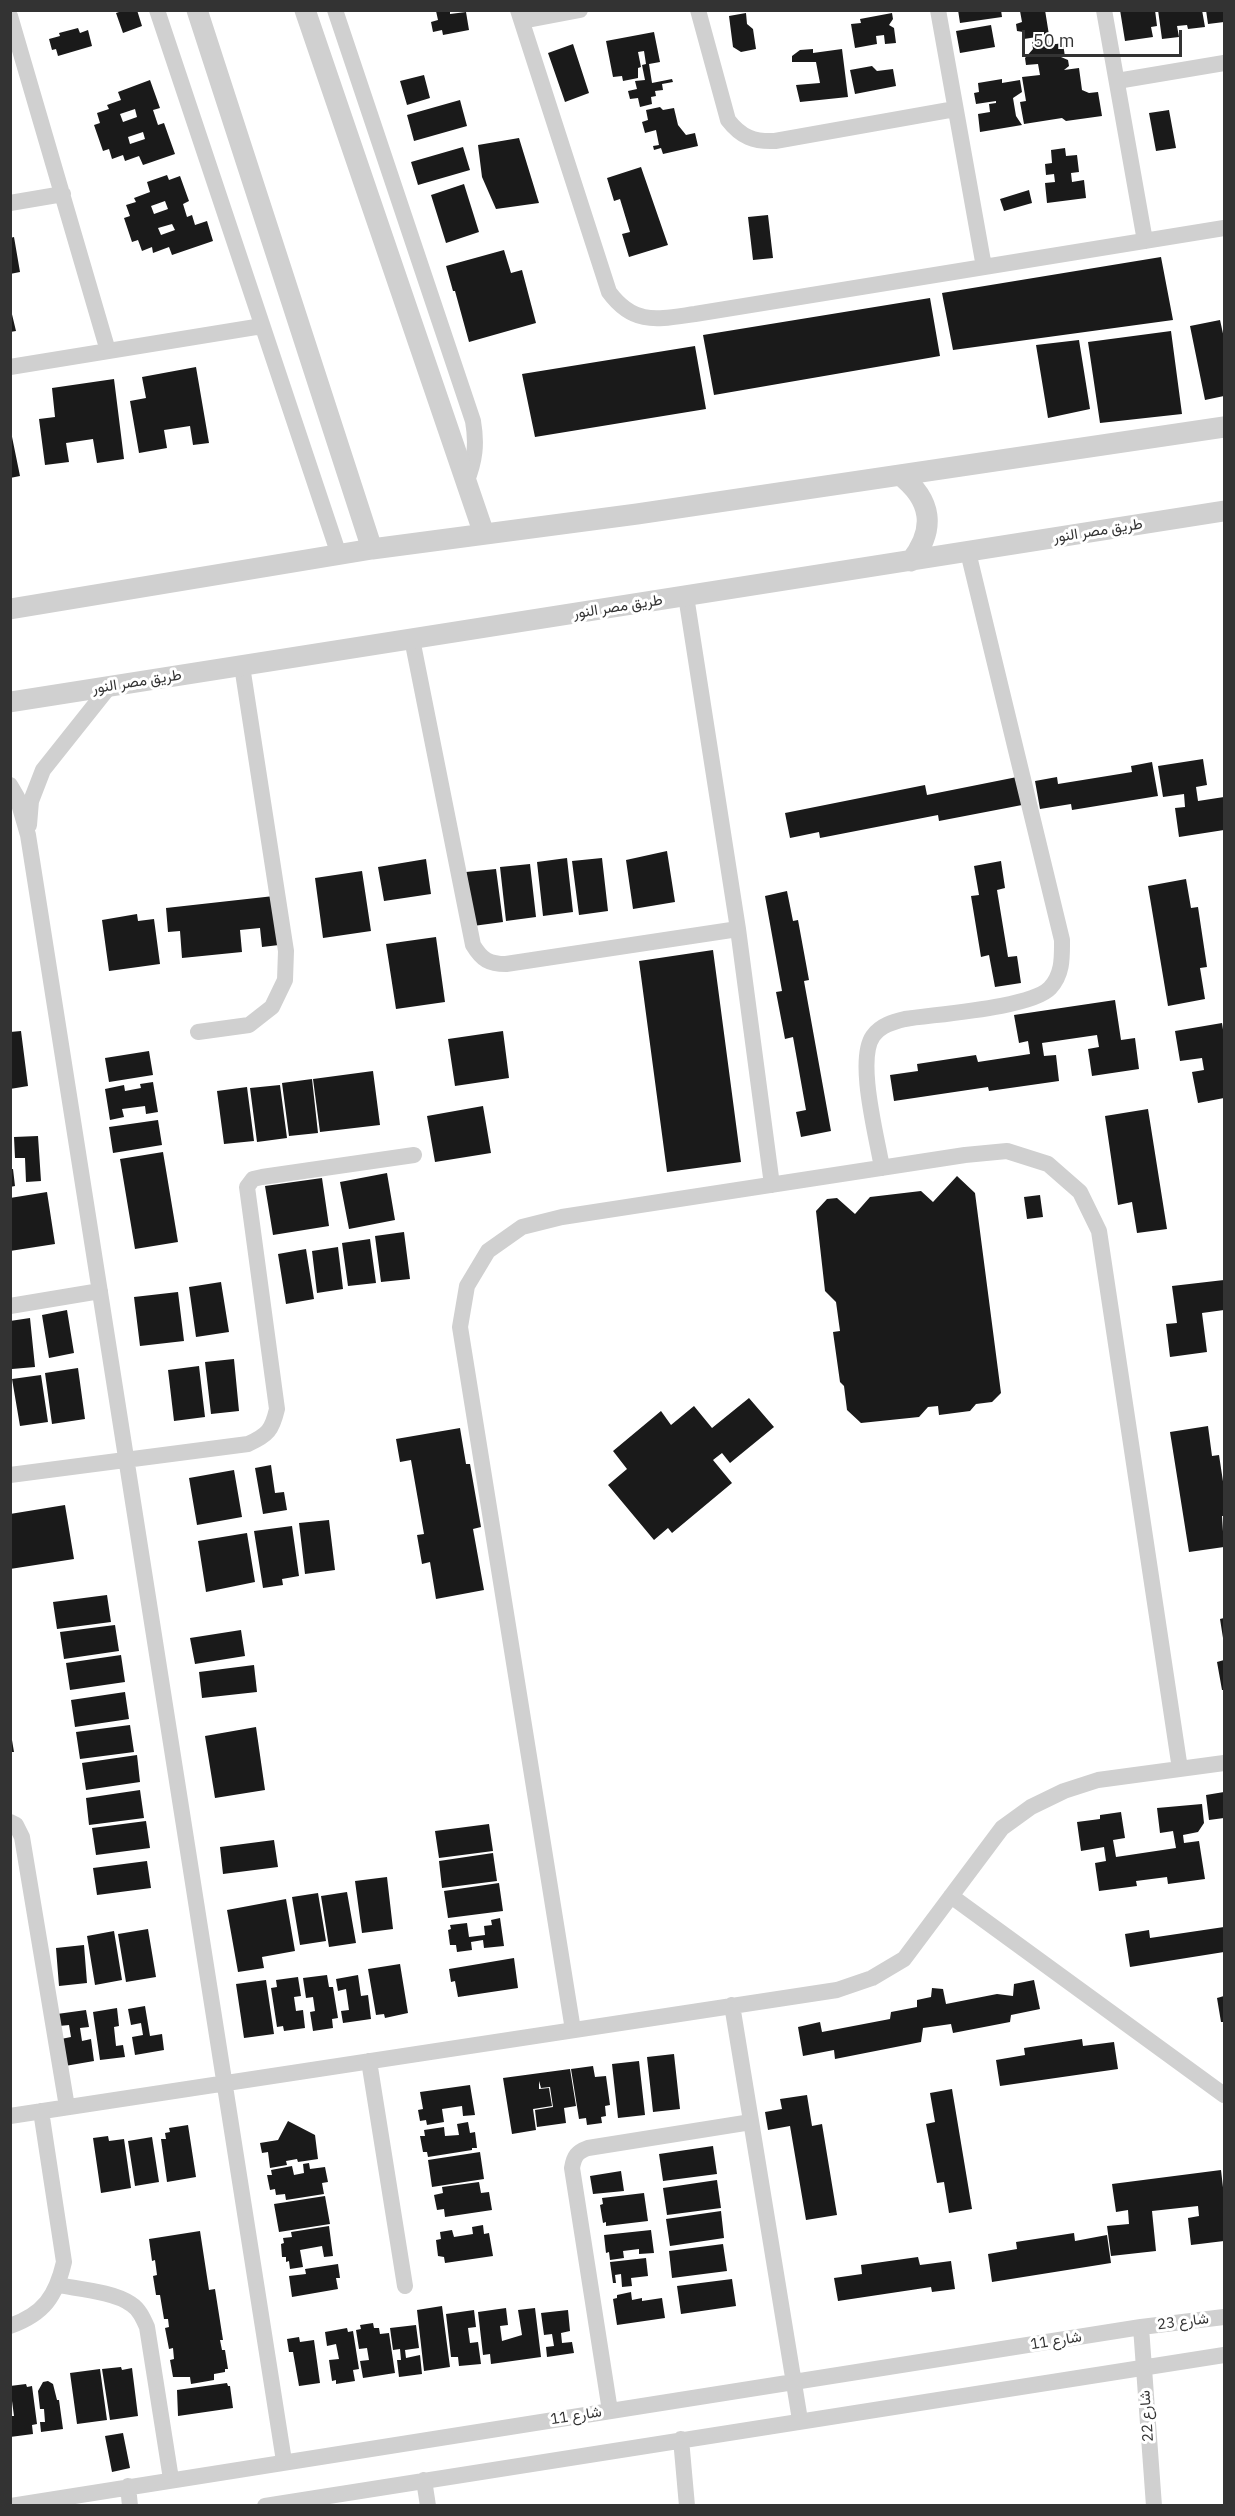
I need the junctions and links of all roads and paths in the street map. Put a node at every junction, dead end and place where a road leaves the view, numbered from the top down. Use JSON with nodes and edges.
{"nodes":[{"id":1,"x":157,"y":10,"type":"edge"},
{"id":2,"x":197,"y":10,"type":"edge"},
{"id":3,"x":306,"y":10,"type":"edge"},
{"id":4,"x":334,"y":10,"type":"edge"},
{"id":5,"x":580,"y":10,"type":"edge"},
{"id":6,"x":698,"y":10,"type":"edge"},
{"id":7,"x":938,"y":10,"type":"edge"},
{"id":8,"x":1104,"y":10,"type":"edge"},
{"id":9,"x":10,"y":16,"type":"edge"},
{"id":10,"x":520,"y":16,"type":"edge"},
{"id":11,"x":14,"y":39,"type":"edge"},
{"id":12,"x":1224,"y":63,"type":"edge"},
{"id":13,"x":1117,"y":81,"type":"junction"},
{"id":14,"x":955,"y":109,"type":"junction"},
{"id":15,"x":63,"y":194,"type":"junction"},
{"id":16,"x":10,"y":203,"type":"edge"},
{"id":17,"x":1224,"y":228,"type":"edge"},
{"id":18,"x":1145,"y":241,"type":"junction"},
{"id":19,"x":984,"y":267,"type":"junction"},
{"id":20,"x":262,"y":326,"type":"junction"},
{"id":21,"x":108,"y":351,"type":"junction"},
{"id":22,"x":10,"y":367,"type":"edge"},
{"id":23,"x":1224,"y":427,"type":"edge"},
{"id":24,"x":900,"y":475,"type":"junction"},
{"id":25,"x":466,"y":483,"type":"junction"},
{"id":26,"x":1224,"y":511,"type":"edge"},
{"id":27,"x":484,"y":534,"type":"junction"},
{"id":28,"x":372,"y":549,"type":"junction"},
{"id":29,"x":968,"y":552,"type":"junction"},
{"id":30,"x":339,"y":555,"type":"junction"},
{"id":31,"x":911,"y":561,"type":"junction"},
{"id":32,"x":686,"y":596,"type":"junction"},
{"id":33,"x":10,"y":609,"type":"edge"},
{"id":34,"x":411,"y":639,"type":"junction"},
{"id":35,"x":242,"y":666,"type":"junction"},
{"id":36,"x":109,"y":687,"type":"junction"},
{"id":37,"x":10,"y":702,"type":"edge"},
{"id":38,"x":10,"y":785,"type":"edge"},
{"id":39,"x":28,"y":835,"type":"junction"},
{"id":40,"x":738,"y":929,"type":"junction"},
{"id":41,"x":198,"y":1032,"type":"dead end"},
{"id":42,"x":414,"y":1155,"type":"dead end"},
{"id":43,"x":882,"y":1168,"type":"junction"},
{"id":44,"x":771,"y":1185,"type":"junction"},
{"id":45,"x":100,"y":1292,"type":"junction"},
{"id":46,"x":10,"y":1306,"type":"edge"},
{"id":47,"x":126,"y":1461,"type":"junction"},
{"id":48,"x":10,"y":1475,"type":"edge"},
{"id":49,"x":1224,"y":1762,"type":"edge"},
{"id":50,"x":1179,"y":1769,"type":"junction"},
{"id":51,"x":10,"y":1822,"type":"edge"},
{"id":52,"x":951,"y":1896,"type":"junction"},
{"id":53,"x":732,"y":2005,"type":"junction"},
{"id":54,"x":573,"y":2030,"type":"junction"},
{"id":55,"x":369,"y":2061,"type":"junction"},
{"id":56,"x":224,"y":2083,"type":"junction"},
{"id":57,"x":1224,"y":2095,"type":"edge"},
{"id":58,"x":67,"y":2107,"type":"junction"},
{"id":59,"x":41,"y":2111,"type":"junction"},
{"id":60,"x":10,"y":2116,"type":"edge"},
{"id":61,"x":751,"y":2122,"type":"junction"},
{"id":62,"x":58,"y":2285,"type":"junction"},
{"id":63,"x":405,"y":2286,"type":"dead end"},
{"id":64,"x":1224,"y":2317,"type":"edge"},
{"id":65,"x":10,"y":2326,"type":"edge"},
{"id":66,"x":1141,"y":2327,"type":"junction"},
{"id":67,"x":1224,"y":2355,"type":"edge"},
{"id":68,"x":1143,"y":2366,"type":"junction"},
{"id":69,"x":794,"y":2382,"type":"junction"},
{"id":70,"x":610,"y":2411,"type":"junction"},
{"id":71,"x":800,"y":2420,"type":"junction"},
{"id":72,"x":681,"y":2439,"type":"junction"},
{"id":73,"x":284,"y":2462,"type":"junction"},
{"id":74,"x":171,"y":2479,"type":"junction"},
{"id":75,"x":424,"y":2480,"type":"junction"},
{"id":76,"x":129,"y":2486,"type":"junction"},
{"id":77,"x":11,"y":2505,"type":"edge"},
{"id":78,"x":130,"y":2505,"type":"edge"},
{"id":79,"x":265,"y":2505,"type":"edge"},
{"id":80,"x":428,"y":2505,"type":"edge"},
{"id":81,"x":687,"y":2505,"type":"edge"},
{"id":82,"x":1154,"y":2505,"type":"edge"}],
"edges":[{"from":1,"to":20,"type":"street"},
{"from":2,"to":28,"type":"street"},
{"from":3,"to":25,"type":"street"},
{"from":4,"to":25,"type":"street"},
{"from":5,"to":10,"type":"street"},
{"from":6,"to":14,"type":"street"},
{"from":7,"to":14,"type":"street"},
{"from":8,"to":13,"type":"street"},
{"from":9,"to":11,"type":"street"},
{"from":10,"to":19,"type":"street"},
{"from":11,"to":15,"type":"street"},
{"from":12,"to":13,"type":"street"},
{"from":13,"to":18,"type":"street"},
{"from":14,"to":19,"type":"street"},
{"from":15,"to":16,"type":"street"},
{"from":15,"to":21,"type":"street"},
{"from":17,"to":18,"type":"street"},
{"from":18,"to":19,"type":"street"},
{"from":20,"to":21,"type":"street"},
{"from":20,"to":30,"type":"street"},
{"from":21,"to":22,"type":"street"},
{"from":23,"to":24,"type":"street"},
{"from":24,"to":27,"type":"street"},
{"from":24,"to":31,"type":"street"},
{"from":25,"to":27,"type":"street"},
{"from":26,"to":29,"type":"street","name":"طريق مصر النور"},
{"from":27,"to":28,"type":"street"},
{"from":28,"to":30,"type":"street"},
{"from":29,"to":31,"type":"street","name":"طريق مصر النور"},
{"from":29,"to":43,"type":"street"},
{"from":30,"to":33,"type":"street"},
{"from":31,"to":32,"type":"street","name":"طريق مصر النور"},
{"from":32,"to":34,"type":"street","name":"طريق مصر النور"},
{"from":32,"to":40,"type":"street"},
{"from":34,"to":35,"type":"street","name":"طريق مصر النور"},
{"from":34,"to":40,"type":"street"},
{"from":35,"to":36,"type":"street","name":"طريق مصر النور"},
{"from":35,"to":41,"type":"street"},
{"from":36,"to":37,"type":"street","name":"طريق مصر النور"},
{"from":36,"to":39,"type":"street"},
{"from":38,"to":39,"type":"street"},
{"from":39,"to":45,"type":"street"},
{"from":40,"to":44,"type":"street"},
{"from":42,"to":47,"type":"street"},
{"from":43,"to":44,"type":"street"},
{"from":43,"to":50,"type":"street"},
{"from":44,"to":54,"type":"street"},
{"from":45,"to":46,"type":"street"},
{"from":45,"to":47,"type":"street"},
{"from":47,"to":48,"type":"street"},
{"from":47,"to":56,"type":"street"},
{"from":49,"to":50,"type":"street"},
{"from":50,"to":52,"type":"street"},
{"from":51,"to":58,"type":"street"},
{"from":52,"to":53,"type":"street"},
{"from":52,"to":57,"type":"street"},
{"from":53,"to":54,"type":"street"},
{"from":53,"to":61,"type":"street"},
{"from":54,"to":55,"type":"street"},
{"from":55,"to":56,"type":"street"},
{"from":55,"to":63,"type":"street"},
{"from":56,"to":58,"type":"street"},
{"from":56,"to":73,"type":"street"},
{"from":58,"to":59,"type":"street"},
{"from":59,"to":60,"type":"street"},
{"from":59,"to":62,"type":"street"},
{"from":61,"to":69,"type":"street"},
{"from":61,"to":70,"type":"street"},
{"from":62,"to":65,"type":"street"},
{"from":62,"to":74,"type":"street"},
{"from":64,"to":66,"type":"street","name":"شارع 23"},
{"from":66,"to":68,"type":"street","name":"شارع 22"},
{"from":66,"to":69,"type":"street","name":"شارع 11"},
{"from":67,"to":68,"type":"street"},
{"from":68,"to":71,"type":"street"},
{"from":68,"to":82,"type":"street","name":"شارع 22"},
{"from":69,"to":70,"type":"street","name":"شارع 11"},
{"from":69,"to":71,"type":"street"},
{"from":70,"to":73,"type":"street","name":"شارع 11"},
{"from":71,"to":72,"type":"street"},
{"from":72,"to":75,"type":"street"},
{"from":72,"to":81,"type":"street"},
{"from":73,"to":74,"type":"street","name":"شارع 11"},
{"from":74,"to":76,"type":"street","name":"شارع 11"},
{"from":75,"to":79,"type":"street"},
{"from":75,"to":80,"type":"street"},
{"from":76,"to":77,"type":"street","name":"شارع 11"},
{"from":76,"to":78,"type":"street"}]}
